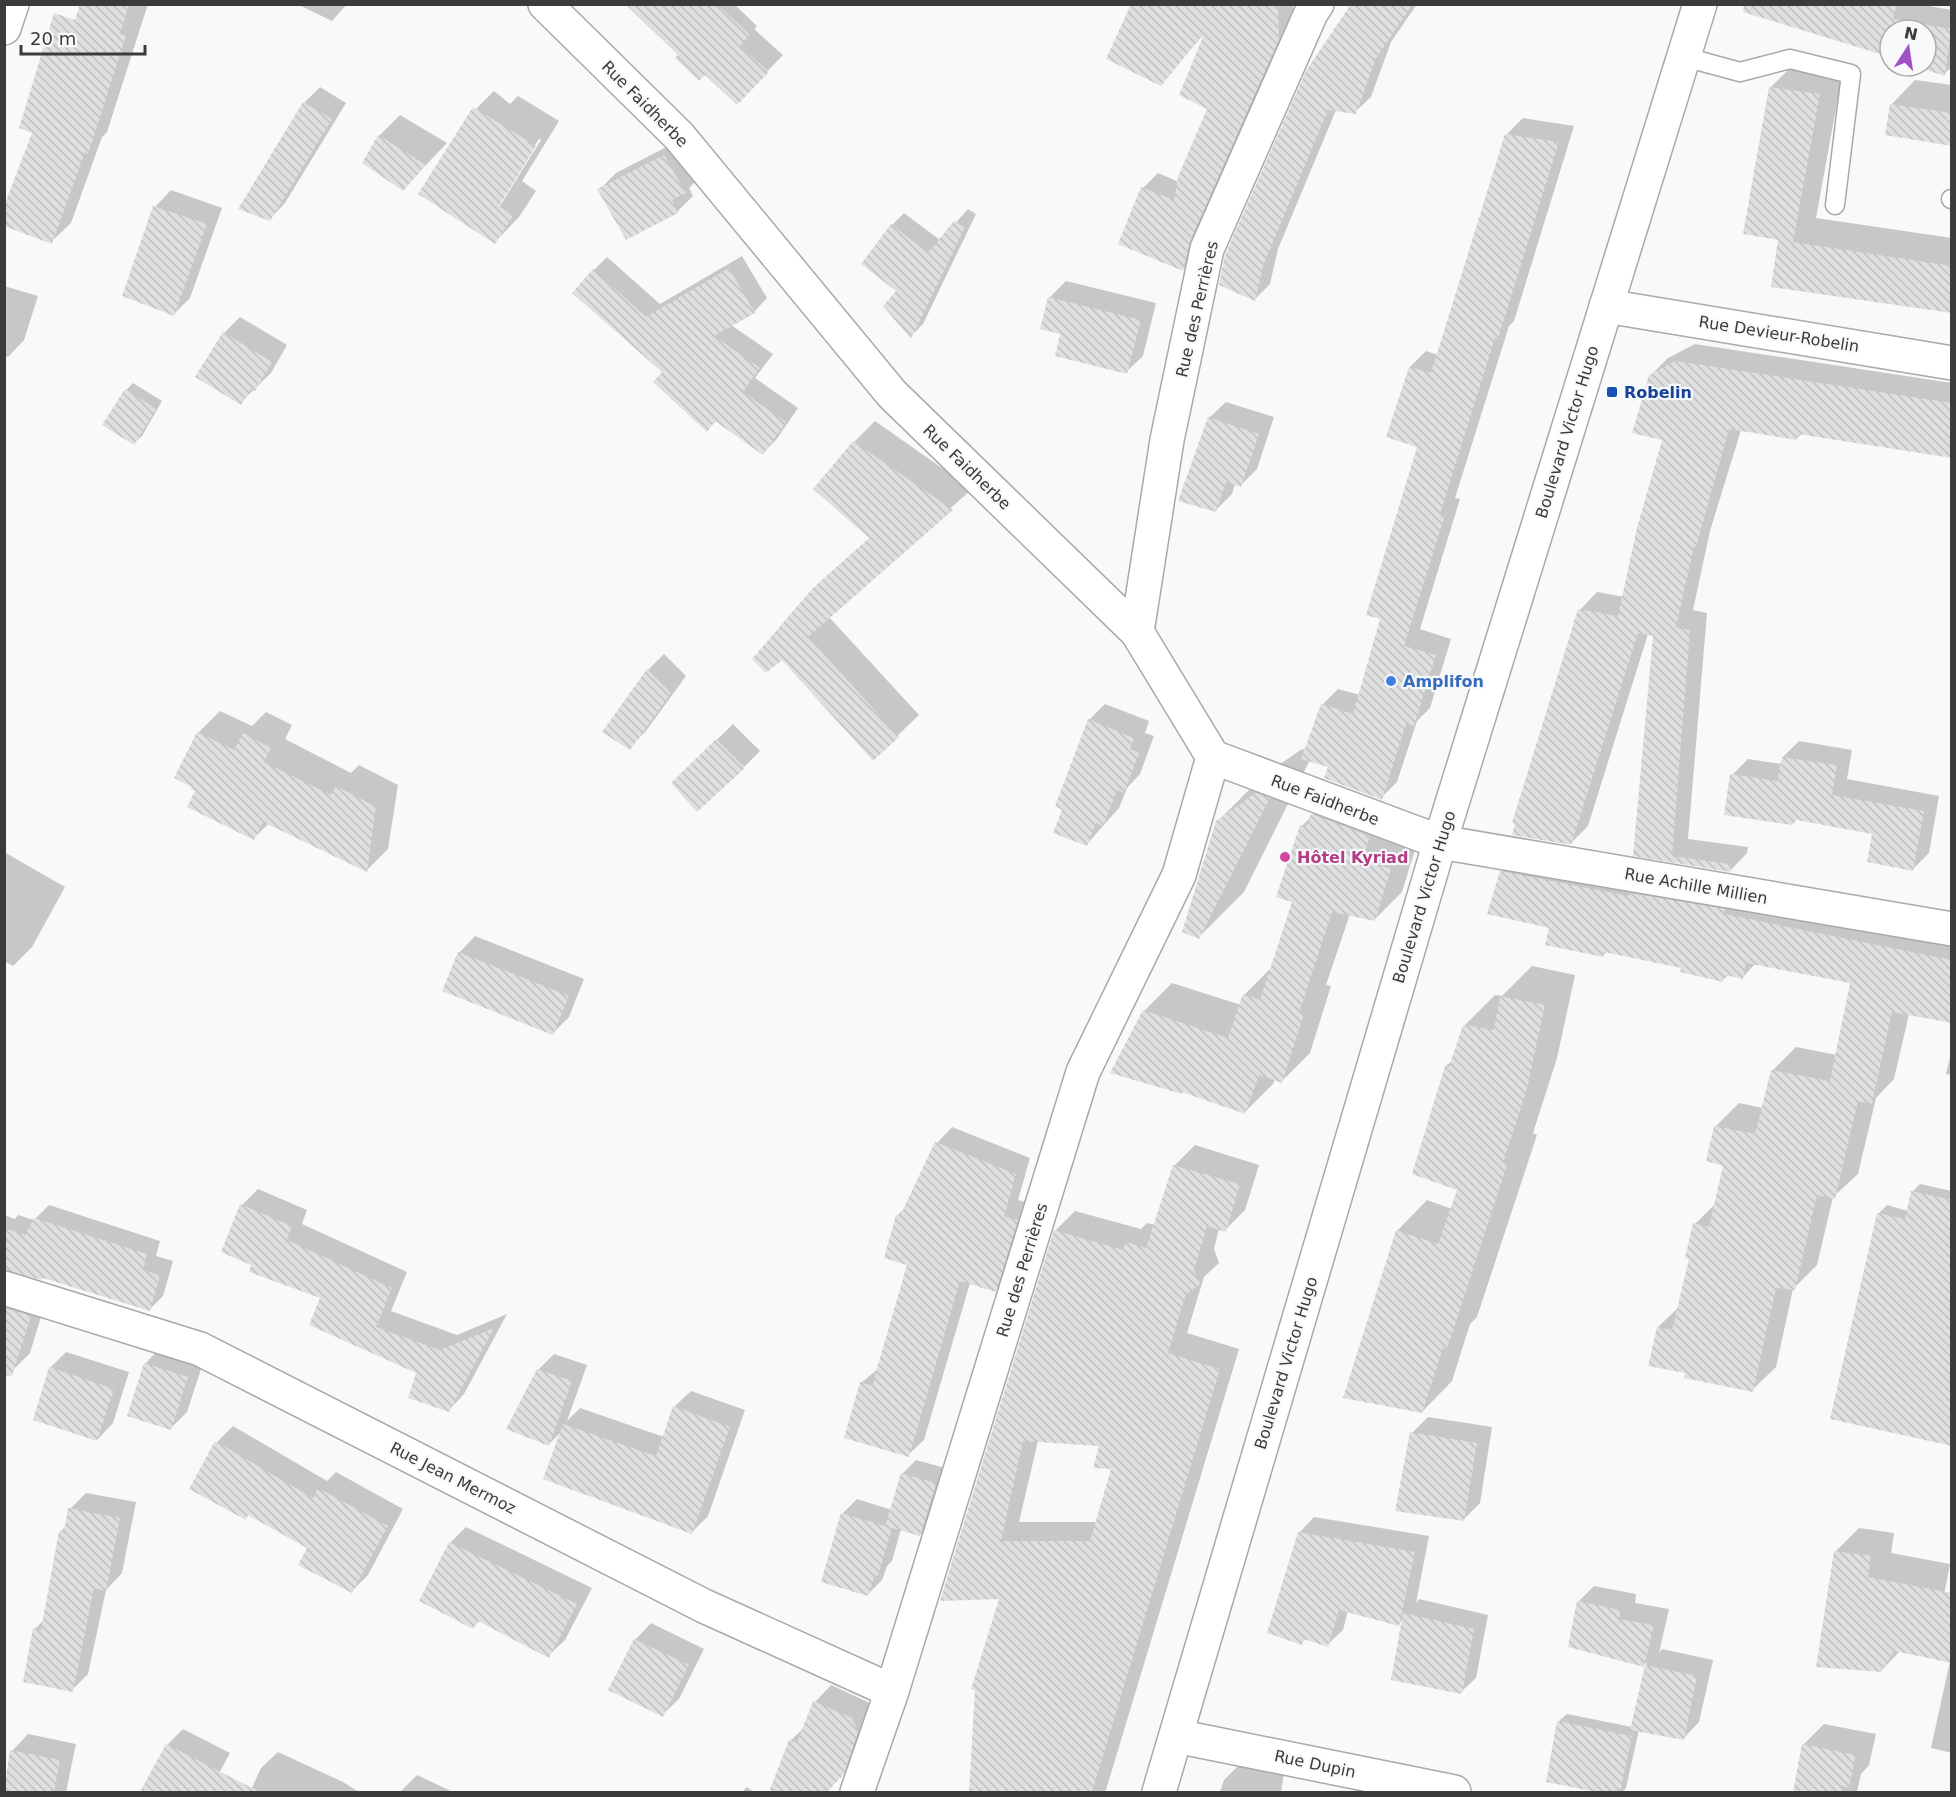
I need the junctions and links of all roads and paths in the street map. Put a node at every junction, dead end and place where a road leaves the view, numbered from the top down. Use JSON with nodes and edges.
{"nodes":[{"id":1,"x":12,"y":4,"type":"edge"},
{"id":2,"x":1700,"y":4,"type":"edge"},
{"id":3,"x":549,"y":6,"type":"edge"},
{"id":4,"x":1313,"y":7,"type":"edge"},
{"id":5,"x":4,"y":28,"type":"edge"},
{"id":6,"x":1685,"y":57,"type":"junction"},
{"id":7,"x":1835,"y":205,"type":"dead end"},
{"id":8,"x":1606,"y":306,"type":"junction"},
{"id":9,"x":1952,"y":363,"type":"edge"},
{"id":10,"x":1137,"y":632,"type":"junction"},
{"id":11,"x":1213,"y":757,"type":"junction"},
{"id":12,"x":1440,"y":842,"type":"junction"},
{"id":13,"x":1952,"y":929,"type":"edge"},
{"id":14,"x":4,"y":1288,"type":"edge"},
{"id":15,"x":892,"y":1691,"type":"junction"},
{"id":16,"x":1176,"y":1736,"type":"junction"},
{"id":17,"x":856,"y":1792,"type":"edge"},
{"id":18,"x":1159,"y":1792,"type":"edge"},
{"id":19,"x":1454,"y":1792,"type":"edge"}],
"edges":[{"from":1,"to":5,"type":"street"},
{"from":2,"to":6,"type":"street","name":"Boulevard Victor Hugo"},
{"from":3,"to":10,"type":"street","name":"Rue Faidherbe"},
{"from":4,"to":10,"type":"street","name":"Rue des Perrières"},
{"from":6,"to":7,"type":"lane"},
{"from":6,"to":8,"type":"street","name":"Boulevard Victor Hugo"},
{"from":8,"to":9,"type":"street","name":"Rue Devieur-Robelin"},
{"from":8,"to":12,"type":"street","name":"Boulevard Victor Hugo"},
{"from":10,"to":11,"type":"street","name":"Rue Faidherbe"},
{"from":11,"to":12,"type":"street","name":"Rue Faidherbe"},
{"from":11,"to":15,"type":"street","name":"Rue des Perrières"},
{"from":12,"to":13,"type":"street","name":"Rue Achille Millien"},
{"from":12,"to":16,"type":"street","name":"Boulevard Victor Hugo"},
{"from":14,"to":15,"type":"street","name":"Rue Jean Mermoz"},
{"from":15,"to":17,"type":"street","name":"Rue des Perrières"},
{"from":16,"to":18,"type":"street","name":"Boulevard Victor Hugo"},
{"from":16,"to":19,"type":"street","name":"Rue Dupin"}]}
